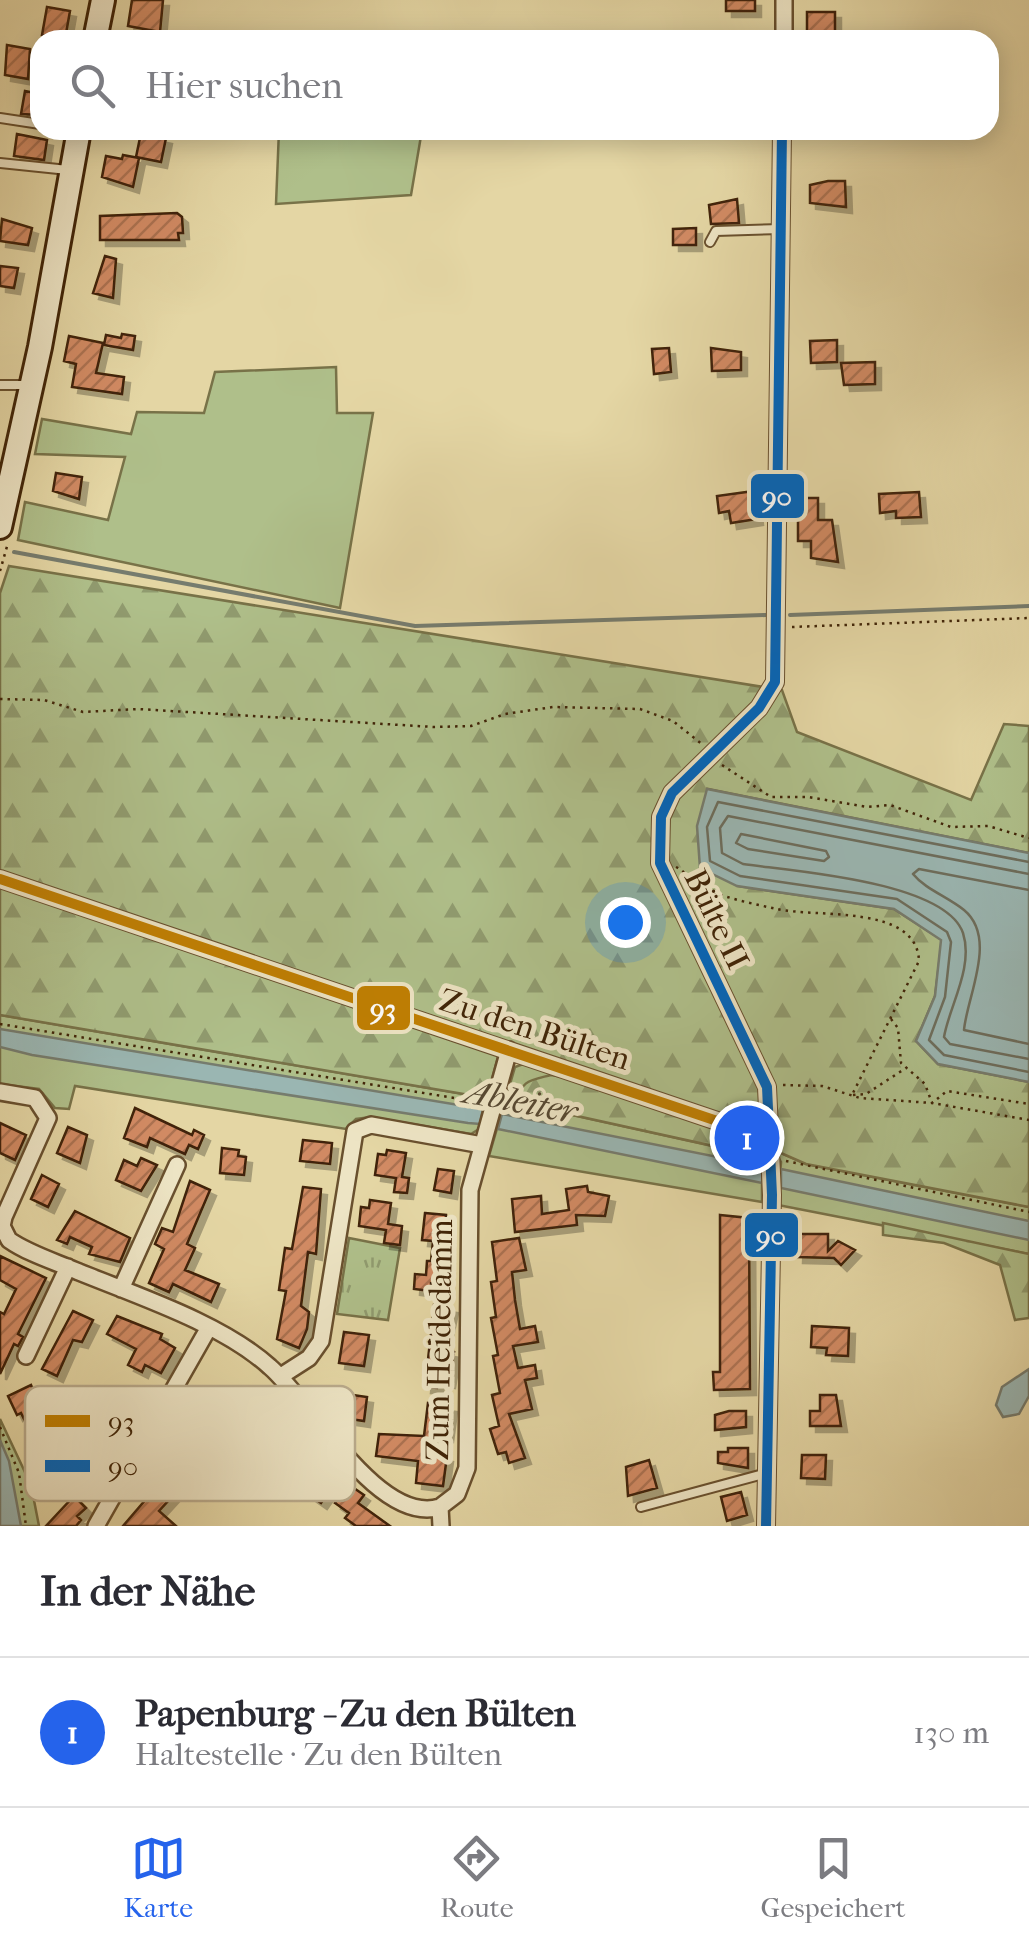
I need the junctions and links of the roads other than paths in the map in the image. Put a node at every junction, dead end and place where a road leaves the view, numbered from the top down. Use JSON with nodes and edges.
{"nodes":[{"id":1,"x":102,"y":0,"type":"edge"},
{"id":2,"x":784,"y":0,"type":"edge"},
{"id":3,"x":97,"y":30,"type":"edge"},
{"id":4,"x":784,"y":30,"type":"edge"},
{"id":5,"x":0,"y":118,"type":"edge"},
{"id":6,"x":30,"y":122,"type":"edge"},
{"id":7,"x":76,"y":140,"type":"edge"},
{"id":8,"x":782,"y":140,"type":"edge"},
{"id":9,"x":0,"y":162,"type":"edge"},
{"id":10,"x":72,"y":170,"type":"junction"},
{"id":11,"x":781,"y":228,"type":"junction"},
{"id":12,"x":710,"y":242,"type":"dead end"},
{"id":13,"x":0,"y":385,"type":"edge"},
{"id":14,"x":32,"y":385,"type":"junction"},
{"id":15,"x":5,"y":485,"type":"edge"},
{"id":16,"x":0,"y":527,"type":"edge"},
{"id":17,"x":0,"y":878,"type":"edge"},
{"id":18,"x":508,"y":1050,"type":"junction"},
{"id":19,"x":0,"y":1092,"type":"edge"},
{"id":20,"x":768,"y":1130,"type":"junction"},
{"id":21,"x":482,"y":1145,"type":"junction"},
{"id":22,"x":178,"y":1165,"type":"dead end"},
{"id":23,"x":2,"y":1235,"type":"edge"},
{"id":24,"x":68,"y":1267,"type":"junction"},
{"id":25,"x":121,"y":1289,"type":"junction"},
{"id":26,"x":208,"y":1330,"type":"junction"},
{"id":27,"x":26,"y":1356,"type":"dead end"},
{"id":28,"x":281,"y":1376,"type":"junction"},
{"id":29,"x":176,"y":1386,"type":"edge"},
{"id":30,"x":289,"y":1386,"type":"edge"},
{"id":31,"x":355,"y":1464,"type":"edge"},
{"id":32,"x":767,"y":1473,"type":"junction"},
{"id":33,"x":110,"y":1501,"type":"edge"},
{"id":34,"x":642,"y":1507,"type":"dead end"},
{"id":35,"x":440,"y":1508,"type":"junction"},
{"id":36,"x":96,"y":1526,"type":"edge"},
{"id":37,"x":441,"y":1526,"type":"edge"},
{"id":38,"x":766,"y":1526,"type":"edge"}],
"edges":[{"from":1,"to":3,"type":"street"},
{"from":2,"to":4,"type":"street"},
{"from":5,"to":6,"type":"lane"},
{"from":7,"to":10,"type":"street"},
{"from":8,"to":11,"type":"street","name":"Bülte II"},
{"from":9,"to":10,"type":"lane"},
{"from":10,"to":14,"type":"street"},
{"from":11,"to":12,"type":"lane"},
{"from":11,"to":20,"type":"street","name":"Bülte II"},
{"from":13,"to":14,"type":"lane"},
{"from":14,"to":15,"type":"street"},
{"from":15,"to":16,"type":"street"},
{"from":17,"to":18,"type":"street","name":"Zu den Bülten"},
{"from":18,"to":20,"type":"street","name":"Zu den Bülten"},
{"from":18,"to":21,"type":"street","name":"Zum Heidedamm"},
{"from":19,"to":23,"type":"street"},
{"from":20,"to":32,"type":"street","name":"Bülte II"},
{"from":21,"to":28,"type":"street"},
{"from":21,"to":35,"type":"street","name":"Zum Heidedamm"},
{"from":22,"to":25,"type":"street"},
{"from":23,"to":24,"type":"street"},
{"from":24,"to":25,"type":"street"},
{"from":24,"to":27,"type":"street"},
{"from":25,"to":26,"type":"street"},
{"from":26,"to":28,"type":"street"},
{"from":26,"to":29,"type":"street"},
{"from":28,"to":30,"type":"street"},
{"from":31,"to":35,"type":"street"},
{"from":32,"to":34,"type":"lane"},
{"from":32,"to":38,"type":"street","name":"Bülte II"},
{"from":33,"to":36,"type":"street"},
{"from":35,"to":37,"type":"street","name":"Zum Heidedamm"}]}
